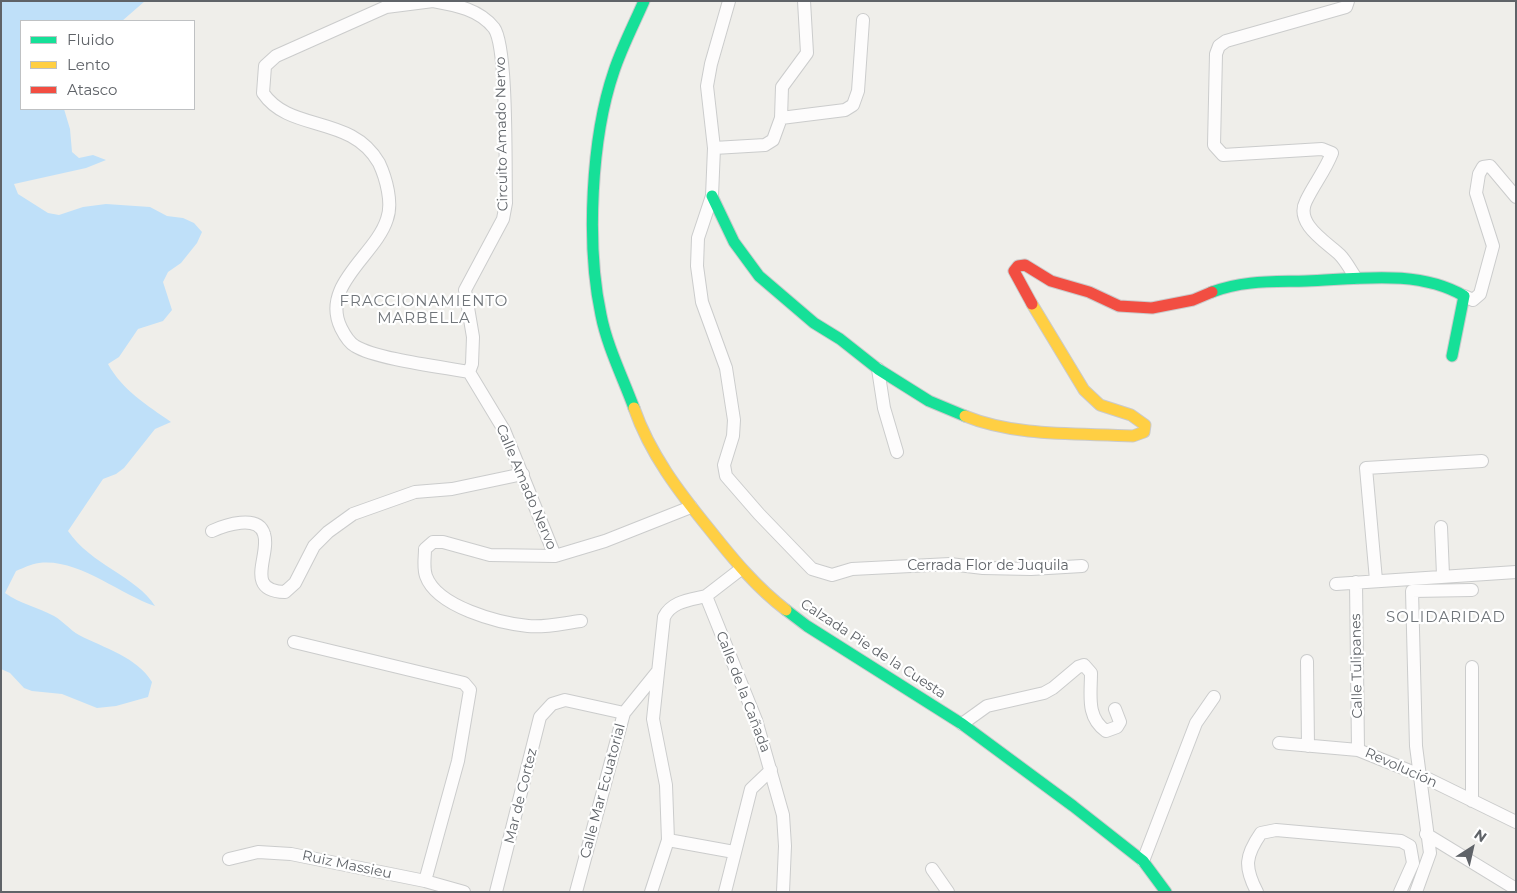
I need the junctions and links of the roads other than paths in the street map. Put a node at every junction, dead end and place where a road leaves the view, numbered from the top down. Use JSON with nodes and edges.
{"nodes":[{"id":1,"x":644,"y":1,"type":"edge"},
{"id":2,"x":729,"y":1,"type":"edge"},
{"id":3,"x":804,"y":1,"type":"edge"},
{"id":4,"x":1348,"y":1,"type":"edge"},
{"id":5,"x":863,"y":20,"type":"dead end"},
{"id":6,"x":780,"y":118,"type":"junction"},
{"id":7,"x":714,"y":148,"type":"junction"},
{"id":8,"x":712,"y":196,"type":"junction"},
{"id":9,"x":1516,"y":196,"type":"edge"},
{"id":10,"x":1356,"y":278,"type":"junction"},
{"id":11,"x":1460,"y":294,"type":"junction"},
{"id":12,"x":1452,"y":356,"type":"dead end"},
{"id":13,"x":878,"y":369,"type":"junction"},
{"id":14,"x":469,"y":372,"type":"junction"},
{"id":15,"x":897,"y":452,"type":"dead end"},
{"id":16,"x":1482,"y":461,"type":"dead end"},
{"id":17,"x":523,"y":474,"type":"junction"},
{"id":18,"x":691,"y":507,"type":"junction"},
{"id":19,"x":1441,"y":527,"type":"dead end"},
{"id":20,"x":212,"y":531,"type":"dead end"},
{"id":21,"x":555,"y":556,"type":"junction"},
{"id":22,"x":1082,"y":566,"type":"dead end"},
{"id":23,"x":741,"y":570,"type":"junction"},
{"id":24,"x":1516,"y":572,"type":"edge"},
{"id":25,"x":1443,"y":575,"type":"junction"},
{"id":26,"x":1376,"y":580,"type":"junction"},
{"id":27,"x":1356,"y":582,"type":"junction"},
{"id":28,"x":1336,"y":584,"type":"dead end"},
{"id":29,"x":1472,"y":590,"type":"dead end"},
{"id":30,"x":706,"y":596,"type":"junction"},
{"id":31,"x":581,"y":621,"type":"dead end"},
{"id":32,"x":294,"y":642,"type":"dead end"},
{"id":33,"x":1307,"y":661,"type":"dead end"},
{"id":34,"x":1472,"y":667,"type":"dead end"},
{"id":35,"x":658,"y":671,"type":"junction"},
{"id":36,"x":1214,"y":697,"type":"dead end"},
{"id":37,"x":1115,"y":709,"type":"dead end"},
{"id":38,"x":624,"y":712,"type":"junction"},
{"id":39,"x":962,"y":724,"type":"junction"},
{"id":40,"x":1279,"y":743,"type":"dead end"},
{"id":41,"x":1308,"y":746,"type":"junction"},
{"id":42,"x":1358,"y":750,"type":"junction"},
{"id":43,"x":771,"y":770,"type":"junction"},
{"id":44,"x":1420,"y":775,"type":"junction"},
{"id":45,"x":1472,"y":801,"type":"junction"},
{"id":46,"x":1516,"y":822,"type":"edge"},
{"id":47,"x":1426,"y":834,"type":"junction"},
{"id":48,"x":668,"y":840,"type":"junction"},
{"id":49,"x":734,"y":852,"type":"junction"},
{"id":50,"x":229,"y":859,"type":"dead end"},
{"id":51,"x":1143,"y":862,"type":"junction"},
{"id":52,"x":932,"y":869,"type":"dead end"},
{"id":53,"x":425,"y":881,"type":"junction"},
{"id":54,"x":1516,"y":889,"type":"edge"},
{"id":55,"x":464,"y":892,"type":"edge"},
{"id":56,"x":496,"y":892,"type":"edge"},
{"id":57,"x":576,"y":892,"type":"edge"},
{"id":58,"x":651,"y":892,"type":"edge"},
{"id":59,"x":725,"y":892,"type":"edge"},
{"id":60,"x":783,"y":892,"type":"edge"},
{"id":61,"x":948,"y":892,"type":"edge"},
{"id":62,"x":1166,"y":892,"type":"edge"},
{"id":63,"x":1257,"y":892,"type":"edge"},
{"id":64,"x":1400,"y":892,"type":"edge"},
{"id":65,"x":1416,"y":892,"type":"edge"}],
"edges":[{"from":1,"to":18,"type":"street","name":"Calzada Pie de la Cuesta"},
{"from":2,"to":7,"type":"street"},
{"from":3,"to":6,"type":"street"},
{"from":4,"to":10,"type":"street"},
{"from":5,"to":6,"type":"street"},
{"from":6,"to":7,"type":"street"},
{"from":7,"to":8,"type":"street"},
{"from":8,"to":13,"type":"street"},
{"from":8,"to":22,"type":"street","name":"Cerrada Flor de Juquila"},
{"from":9,"to":11,"type":"street"},
{"from":10,"to":11,"type":"street"},
{"from":10,"to":13,"type":"street"},
{"from":11,"to":12,"type":"street"},
{"from":13,"to":15,"type":"street"},
{"from":14,"to":14,"type":"street","name":"Circuito Amado Nervo"},
{"from":14,"to":17,"type":"street","name":"Calle Amado Nervo"},
{"from":16,"to":26,"type":"street"},
{"from":17,"to":20,"type":"street"},
{"from":17,"to":21,"type":"street","name":"Calle Amado Nervo"},
{"from":18,"to":21,"type":"street","name":"Calle Amado Nervo"},
{"from":18,"to":23,"type":"street","name":"Calzada Pie de la Cuesta"},
{"from":19,"to":25,"type":"street"},
{"from":21,"to":31,"type":"street"},
{"from":23,"to":30,"type":"street"},
{"from":23,"to":39,"type":"street","name":"Calzada Pie de la Cuesta"},
{"from":24,"to":25,"type":"street"},
{"from":25,"to":26,"type":"street"},
{"from":26,"to":27,"type":"street"},
{"from":27,"to":28,"type":"street"},
{"from":27,"to":42,"type":"street","name":"Calle Tulipanes"},
{"from":29,"to":44,"type":"street"},
{"from":30,"to":35,"type":"street"},
{"from":30,"to":43,"type":"street","name":"Calle de la Cañada"},
{"from":32,"to":53,"type":"street"},
{"from":33,"to":41,"type":"street"},
{"from":34,"to":45,"type":"street"},
{"from":35,"to":38,"type":"street","name":"Calle Mar Ecuatorial"},
{"from":35,"to":48,"type":"street"},
{"from":36,"to":51,"type":"street"},
{"from":37,"to":39,"type":"street"},
{"from":38,"to":56,"type":"street","name":"Mar de Cortez"},
{"from":38,"to":57,"type":"street","name":"Calle Mar Ecuatorial"},
{"from":39,"to":51,"type":"street","name":"Calzada Pie de la Cuesta"},
{"from":40,"to":41,"type":"street","name":"Revolución"},
{"from":41,"to":42,"type":"street","name":"Revolución"},
{"from":42,"to":44,"type":"street","name":"Revolución"},
{"from":43,"to":49,"type":"street"},
{"from":43,"to":60,"type":"street","name":"Calle de la Cañada"},
{"from":44,"to":45,"type":"street","name":"Revolución"},
{"from":44,"to":47,"type":"street"},
{"from":45,"to":46,"type":"street","name":"Revolución"},
{"from":47,"to":54,"type":"street"},
{"from":47,"to":65,"type":"street"},
{"from":48,"to":49,"type":"street"},
{"from":48,"to":58,"type":"street"},
{"from":49,"to":59,"type":"street"},
{"from":50,"to":53,"type":"street","name":"Ruiz Massieu"},
{"from":51,"to":62,"type":"street","name":"Calzada Pie de la Cuesta"},
{"from":52,"to":61,"type":"street"},
{"from":53,"to":55,"type":"street","name":"Ruiz Massieu"},
{"from":63,"to":64,"type":"street"}]}
